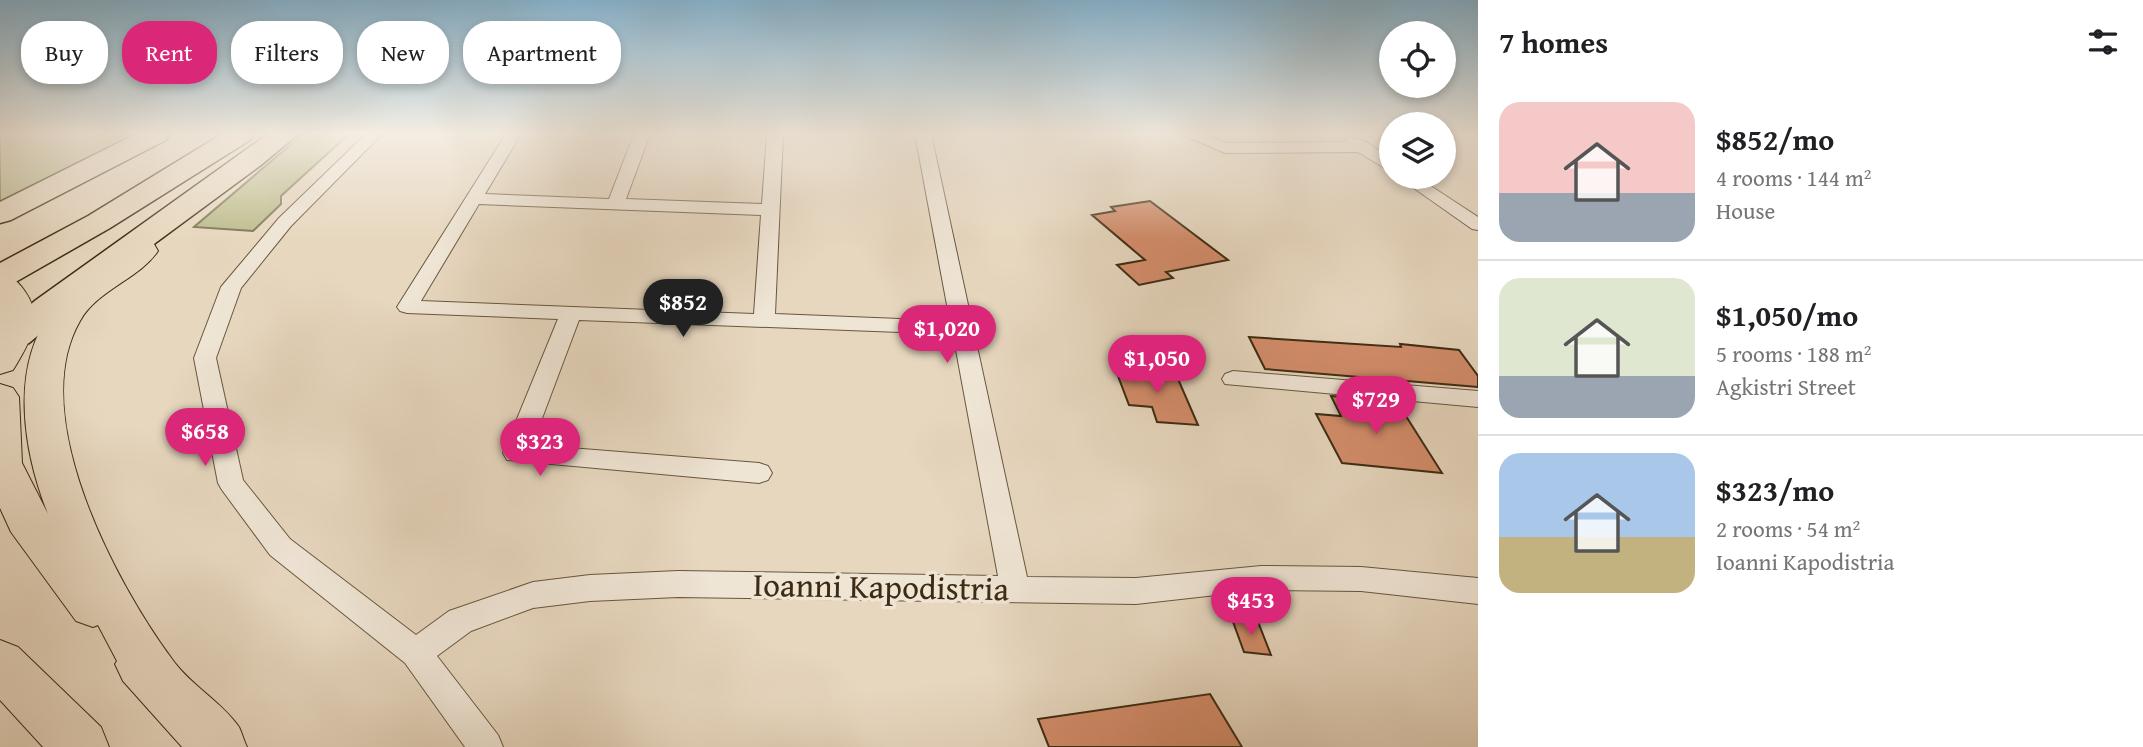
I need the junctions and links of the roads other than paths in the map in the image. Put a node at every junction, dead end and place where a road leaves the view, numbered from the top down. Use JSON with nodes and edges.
{"nodes":[{"id":1,"x":89,"y":169,"type":"edge"},
{"id":2,"x":158,"y":169,"type":"edge"},
{"id":3,"x":177,"y":169,"type":"edge"},
{"id":4,"x":240,"y":169,"type":"edge"},
{"id":5,"x":339,"y":169,"type":"edge"},
{"id":6,"x":494,"y":169,"type":"edge"},
{"id":7,"x":629,"y":169,"type":"edge"},
{"id":8,"x":772,"y":169,"type":"edge"},
{"id":9,"x":930,"y":169,"type":"edge"},
{"id":10,"x":230,"y":177,"type":"junction"},
{"id":11,"x":1424,"y":189,"type":"edge"},
{"id":12,"x":476,"y":199,"type":"junction"},
{"id":13,"x":616,"y":204,"type":"junction"},
{"id":14,"x":769,"y":210,"type":"junction"},
{"id":15,"x":0,"y":214,"type":"edge"},
{"id":16,"x":88,"y":217,"type":"junction"},
{"id":17,"x":1478,"y":225,"type":"edge"},
{"id":18,"x":0,"y":252,"type":"edge"},
{"id":19,"x":0,"y":277,"type":"edge"},
{"id":20,"x":0,"y":283,"type":"edge"},
{"id":21,"x":571,"y":314,"type":"junction"},
{"id":22,"x":764,"y":320,"type":"junction"},
{"id":23,"x":961,"y":328,"type":"junction"},
{"id":24,"x":8,"y":348,"type":"edge"},
{"id":25,"x":1233,"y":379,"type":"dead end"},
{"id":26,"x":0,"y":397,"type":"edge"},
{"id":27,"x":1478,"y":398,"type":"edge"},
{"id":28,"x":759,"y":473,"type":"dead end"},
{"id":29,"x":1015,"y":587,"type":"junction"},
{"id":30,"x":1478,"y":591,"type":"edge"},
{"id":31,"x":416,"y":653,"type":"junction"},
{"id":32,"x":0,"y":664,"type":"edge"},
{"id":33,"x":156,"y":681,"type":"junction"},
{"id":34,"x":81,"y":747,"type":"edge"},
{"id":35,"x":219,"y":747,"type":"edge"},
{"id":36,"x":486,"y":747,"type":"edge"}],
"edges":[{"from":1,"to":15,"type":"highway"},
{"from":2,"to":16,"type":"highway"},
{"from":3,"to":16,"type":"highway"},
{"from":4,"to":10,"type":"highway"},
{"from":5,"to":31,"type":"street"},
{"from":6,"to":12,"type":"street"},
{"from":7,"to":13,"type":"street"},
{"from":8,"to":14,"type":"street"},
{"from":9,"to":23,"type":"street"},
{"from":10,"to":24,"type":"highway"},
{"from":10,"to":33,"type":"main road"},
{"from":11,"to":17,"type":"street"},
{"from":12,"to":13,"type":"street"},
{"from":12,"to":21,"type":"street"},
{"from":13,"to":14,"type":"street"},
{"from":14,"to":22,"type":"street"},
{"from":16,"to":18,"type":"highway"},
{"from":16,"to":19,"type":"highway"},
{"from":20,"to":24,"type":"main road"},
{"from":21,"to":22,"type":"street"},
{"from":21,"to":28,"type":"street"},
{"from":22,"to":23,"type":"street"},
{"from":23,"to":29,"type":"street"},
{"from":25,"to":27,"type":"street"},
{"from":26,"to":33,"type":"main road"},
{"from":29,"to":30,"type":"street","name":"Ioanni Kapodistria"},
{"from":29,"to":31,"type":"street","name":"Ioanni Kapodistria"},
{"from":31,"to":36,"type":"street"},
{"from":32,"to":34,"type":"main road"},
{"from":33,"to":35,"type":"main road"}]}
